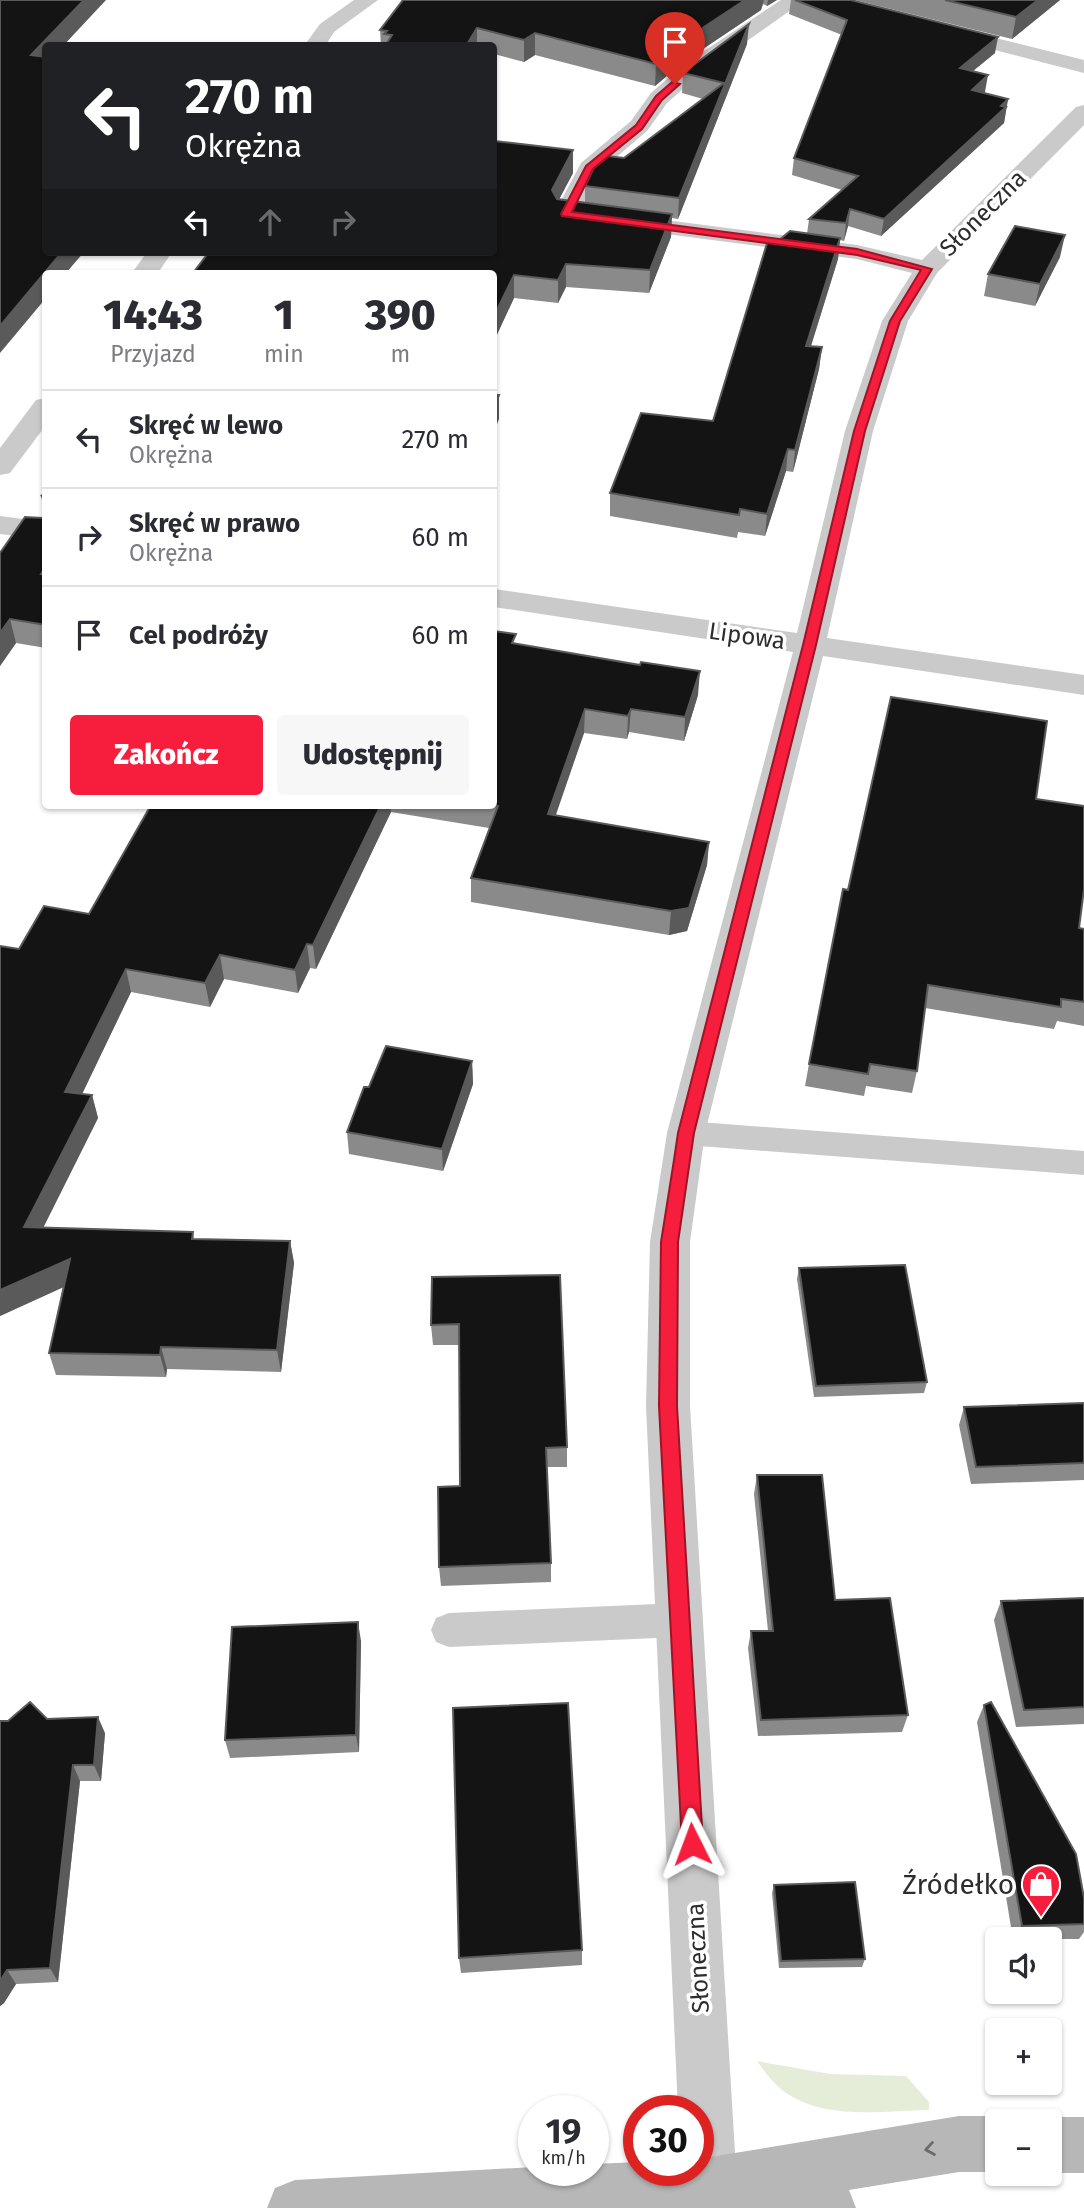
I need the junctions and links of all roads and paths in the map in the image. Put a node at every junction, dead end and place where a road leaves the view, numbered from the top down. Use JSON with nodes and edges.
{"nodes":[{"id":1,"x":368,"y":0,"type":"edge"},
{"id":2,"x":795,"y":0,"type":"edge"},
{"id":3,"x":925,"y":27,"type":"edge"},
{"id":4,"x":317,"y":42,"type":"edge"},
{"id":5,"x":1084,"y":67,"type":"edge"},
{"id":6,"x":1084,"y":112,"type":"edge"},
{"id":7,"x":927,"y":269,"type":"junction"},
{"id":8,"x":42,"y":411,"type":"edge"},
{"id":9,"x":0,"y":467,"type":"edge"},
{"id":10,"x":0,"y":525,"type":"edge"},
{"id":11,"x":42,"y":530,"type":"edge"},
{"id":12,"x":497,"y":598,"type":"edge"},
{"id":13,"x":810,"y":645,"type":"junction"},
{"id":14,"x":1084,"y":685,"type":"edge"},
{"id":15,"x":686,"y":1133,"type":"junction"},
{"id":16,"x":1084,"y":1163,"type":"edge"},
{"id":17,"x":680,"y":1620,"type":"junction"},
{"id":18,"x":449,"y":1630,"type":"dead end"},
{"id":19,"x":704,"y":2095,"type":"edge"},
{"id":20,"x":985,"y":2144,"type":"edge"},
{"id":21,"x":1062,"y":2145,"type":"edge"},
{"id":22,"x":1084,"y":2145,"type":"edge"},
{"id":23,"x":714,"y":2185,"type":"edge"},
{"id":24,"x":709,"y":2186,"type":"joint"},
{"id":25,"x":295,"y":2208,"type":"edge"},
{"id":26,"x":828,"y":2208,"type":"edge"}],
"edges":[{"from":1,"to":4,"type":"street"},
{"from":2,"to":7,"type":"street"},
{"from":3,"to":5,"type":"street"},
{"from":6,"to":7,"type":"street","name":"Słoneczna"},
{"from":7,"to":13,"type":"street","name":"Słoneczna"},
{"from":8,"to":9,"type":"street"},
{"from":10,"to":11,"type":"street"},
{"from":12,"to":13,"type":"street","name":"Lipowa"},
{"from":13,"to":14,"type":"street","name":"Lipowa"},
{"from":13,"to":15,"type":"street","name":"Słoneczna"},
{"from":15,"to":16,"type":"lane"},
{"from":15,"to":17,"type":"street","name":"Słoneczna"},
{"from":17,"to":18,"type":"lane"},
{"from":17,"to":19,"type":"street","name":"Słoneczna"},
{"from":20,"to":23,"type":"main road","one_way":true},
{"from":21,"to":22,"type":"main road"},
{"from":24,"to":25,"type":"main road"},
{"from":24,"to":26,"type":"main road"}]}
